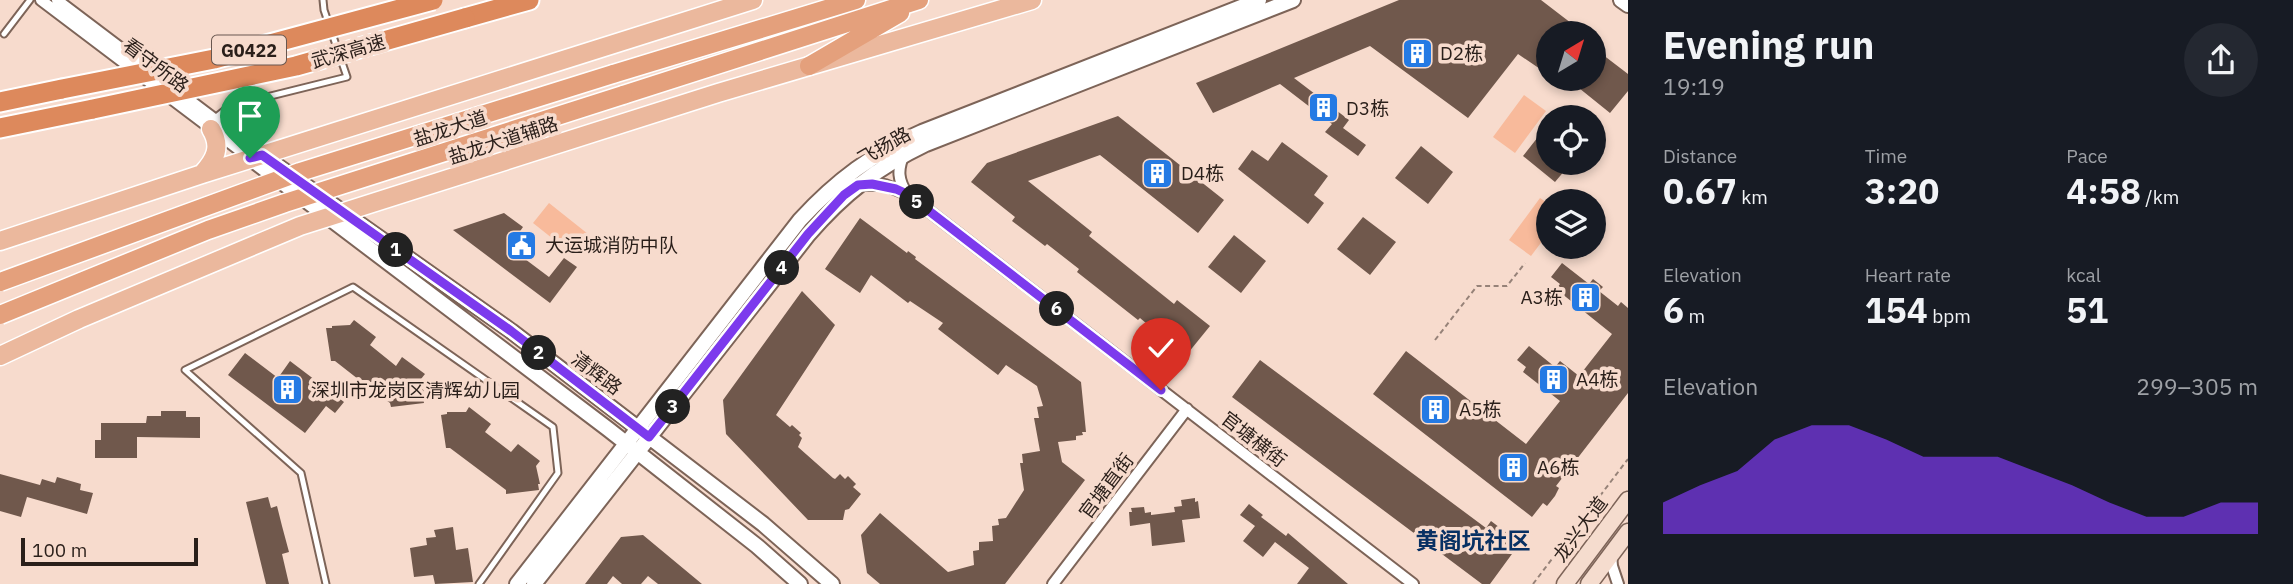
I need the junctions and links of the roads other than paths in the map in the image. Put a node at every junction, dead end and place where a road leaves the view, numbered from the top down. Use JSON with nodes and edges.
{"nodes":[{"id":1,"x":30,"y":0,"type":"edge"},
{"id":2,"x":41,"y":0,"type":"edge"},
{"id":3,"x":57,"y":0,"type":"edge"},
{"id":4,"x":323,"y":0,"type":"edge"},
{"id":5,"x":433,"y":0,"type":"edge"},
{"id":6,"x":529,"y":0,"type":"edge"},
{"id":7,"x":753,"y":0,"type":"edge"},
{"id":8,"x":856,"y":0,"type":"edge"},
{"id":9,"x":921,"y":0,"type":"edge"},
{"id":10,"x":1032,"y":0,"type":"edge"},
{"id":11,"x":1259,"y":0,"type":"edge"},
{"id":12,"x":1293,"y":0,"type":"edge"},
{"id":13,"x":1621,"y":0,"type":"edge"},
{"id":14,"x":1628,"y":5,"type":"edge"},
{"id":15,"x":4,"y":34,"type":"dead end"},
{"id":16,"x":809,"y":66,"type":"junction"},
{"id":17,"x":0,"y":102,"type":"edge"},
{"id":18,"x":212,"y":124,"type":"junction"},
{"id":19,"x":0,"y":128,"type":"edge"},
{"id":20,"x":904,"y":154,"type":"junction"},
{"id":21,"x":256,"y":157,"type":"junction"},
{"id":22,"x":202,"y":174,"type":"junction"},
{"id":23,"x":858,"y":185,"type":"junction"},
{"id":24,"x":907,"y":194,"type":"junction"},
{"id":25,"x":336,"y":215,"type":"junction"},
{"id":26,"x":0,"y":241,"type":"edge"},
{"id":27,"x":0,"y":282,"type":"edge"},
{"id":28,"x":0,"y":315,"type":"edge"},
{"id":29,"x":0,"y":356,"type":"edge"},
{"id":30,"x":1186,"y":410,"type":"junction"},
{"id":31,"x":644,"y":433,"type":"junction"},
{"id":32,"x":632,"y":448,"type":"junction"},
{"id":33,"x":1628,"y":500,"type":"edge"},
{"id":34,"x":1628,"y":531,"type":"edge"},
{"id":35,"x":1611,"y":554,"type":"junction"},
{"id":36,"x":326,"y":584,"type":"edge"},
{"id":37,"x":479,"y":584,"type":"edge"},
{"id":38,"x":517,"y":584,"type":"edge"},
{"id":39,"x":534,"y":584,"type":"edge"},
{"id":40,"x":800,"y":584,"type":"edge"},
{"id":41,"x":832,"y":584,"type":"edge"},
{"id":42,"x":1053,"y":584,"type":"edge"},
{"id":43,"x":1413,"y":584,"type":"edge"},
{"id":44,"x":1565,"y":584,"type":"edge"},
{"id":45,"x":1589,"y":584,"type":"edge"},
{"id":46,"x":1618,"y":584,"type":"edge"}],
"edges":[{"from":1,"to":15,"type":"lane"},
{"from":2,"to":18,"type":"street","name":"看守所路"},
{"from":3,"to":18,"type":"street","name":"看守所路"},
{"from":4,"to":18,"type":"lane"},
{"from":5,"to":17,"type":"highway","name":"武深高速","number":"G0422","bridge":true},
{"from":6,"to":19,"type":"highway","name":"武深高速","number":"G0422","bridge":true},
{"from":7,"to":21,"type":"main road"},
{"from":8,"to":27,"type":"highway","name":"盐龙大道","bridge":true},
{"from":9,"to":16,"type":"highway"},
{"from":9,"to":28,"type":"highway","name":"盐龙大道","bridge":true},
{"from":10,"to":16,"type":"main road","name":"盐龙大道辅路"},
{"from":11,"to":31,"type":"street","name":"飞扬路"},
{"from":12,"to":20,"type":"street","name":"飞扬路"},
{"from":13,"to":14,"type":"street"},
{"from":16,"to":25,"type":"main road","name":"盐龙大道辅路"},
{"from":18,"to":21,"type":"street","name":"看守所路"},
{"from":18,"to":22,"type":"main road"},
{"from":20,"to":23,"type":"street","name":"飞扬路"},
{"from":20,"to":24,"type":"street"},
{"from":21,"to":22,"type":"main road"},
{"from":21,"to":25,"type":"street","name":"清辉路"},
{"from":22,"to":26,"type":"main road"},
{"from":23,"to":24,"type":"street","name":"官塘横街"},
{"from":23,"to":31,"type":"street","name":"飞扬路"},
{"from":24,"to":30,"type":"street","name":"官塘横街"},
{"from":25,"to":29,"type":"main road","name":"盐龙大道辅路"},
{"from":25,"to":31,"type":"street","name":"清辉路"},
{"from":25,"to":32,"type":"street","name":"清辉路"},
{"from":30,"to":42,"type":"street","name":"官塘直街"},
{"from":30,"to":43,"type":"street","name":"官塘横街"},
{"from":31,"to":32,"type":"street","name":"飞扬路"},
{"from":31,"to":41,"type":"street","name":"清辉路"},
{"from":32,"to":38,"type":"street","name":"飞扬路"},
{"from":32,"to":39,"type":"street","name":"飞扬路"},
{"from":32,"to":40,"type":"street","name":"清辉路"},
{"from":33,"to":44,"type":"main road","name":"龙兴大道"},
{"from":34,"to":35,"type":"main road","name":"龙兴大道"},
{"from":35,"to":45,"type":"main road","name":"龙兴大道"},
{"from":35,"to":46,"type":"street"},
{"from":36,"to":37,"type":"lane"}]}
